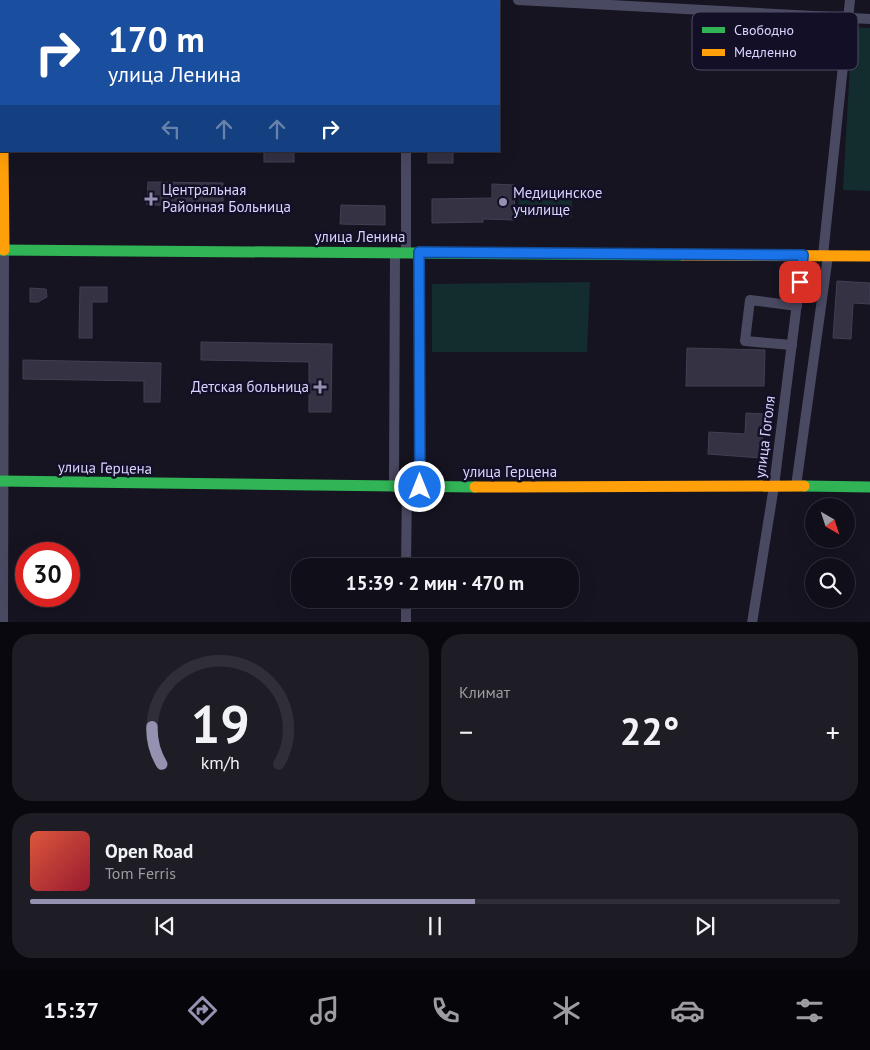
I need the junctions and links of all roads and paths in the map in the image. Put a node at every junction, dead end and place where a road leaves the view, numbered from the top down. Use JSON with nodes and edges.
{"nodes":[{"id":1,"x":518,"y":0,"type":"edge"},
{"id":2,"x":737,"y":12,"type":"edge"},
{"id":3,"x":842,"y":70,"type":"edge"},
{"id":4,"x":3,"y":152,"type":"edge"},
{"id":5,"x":406,"y":152,"type":"edge"},
{"id":6,"x":2,"y":250,"type":"edge"},
{"id":7,"x":400,"y":252,"type":"junction"},
{"id":8,"x":419,"y":252,"type":"junction"},
{"id":9,"x":803,"y":255,"type":"junction"},
{"id":10,"x":826,"y":256,"type":"junction"},
{"id":11,"x":870,"y":256,"type":"edge"},
{"id":12,"x":796,"y":306,"type":"junction"},
{"id":13,"x":792,"y":345,"type":"junction"},
{"id":14,"x":1,"y":481,"type":"edge"},
{"id":15,"x":774,"y":486,"type":"junction"},
{"id":16,"x":796,"y":486,"type":"junction"},
{"id":17,"x":394,"y":487,"type":"junction"},
{"id":18,"x":407,"y":487,"type":"junction"},
{"id":19,"x":420,"y":487,"type":"junction"},
{"id":20,"x":870,"y":487,"type":"edge"},
{"id":21,"x":406,"y":558,"type":"edge"},
{"id":22,"x":406,"y":608,"type":"edge"},
{"id":23,"x":3,"y":622,"type":"edge"},
{"id":24,"x":406,"y":622,"type":"edge"},
{"id":25,"x":752,"y":622,"type":"edge"}],
"edges":[{"from":1,"to":2,"type":"street"},
{"from":3,"to":10,"type":"street"},
{"from":4,"to":6,"type":"street"},
{"from":5,"to":7,"type":"street"},
{"from":6,"to":7,"type":"street","name":"улица Ленина"},
{"from":6,"to":14,"type":"street"},
{"from":7,"to":8,"type":"street","name":"улица Ленина"},
{"from":7,"to":17,"type":"street"},
{"from":8,"to":9,"type":"street","name":"улица Ленина"},
{"from":8,"to":19,"type":"street"},
{"from":9,"to":10,"type":"street","name":"улица Ленина"},
{"from":9,"to":12,"type":"street","name":"улица Гоголя"},
{"from":10,"to":11,"type":"street","name":"улица Ленина"},
{"from":10,"to":16,"type":"street"},
{"from":12,"to":13,"type":"street","name":"улица Гоголя"},
{"from":12,"to":13,"type":"street"},
{"from":13,"to":15,"type":"street","name":"улица Гоголя"},
{"from":14,"to":17,"type":"street","name":"улица Герцена"},
{"from":14,"to":23,"type":"street"},
{"from":15,"to":16,"type":"street","name":"улица Герцена"},
{"from":15,"to":19,"type":"street","name":"улица Герцена"},
{"from":15,"to":25,"type":"street","name":"улица Гоголя"},
{"from":16,"to":20,"type":"street","name":"улица Герцена"},
{"from":17,"to":18,"type":"street","name":"улица Герцена"},
{"from":18,"to":19,"type":"street","name":"улица Герцена"},
{"from":18,"to":21,"type":"street"},
{"from":22,"to":24,"type":"street"}]}
